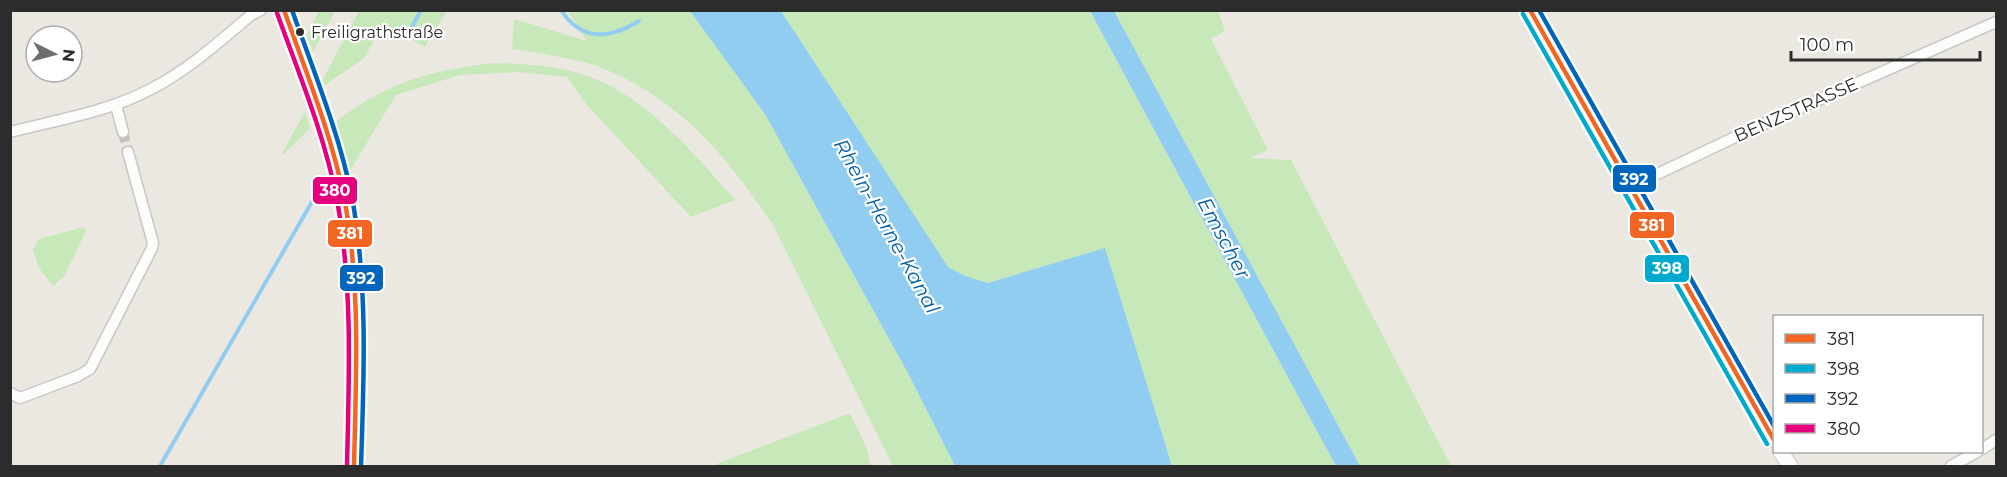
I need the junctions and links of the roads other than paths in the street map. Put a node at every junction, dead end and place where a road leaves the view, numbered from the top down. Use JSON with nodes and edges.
{"nodes":[{"id":1,"x":261,"y":10,"type":"edge"},
{"id":2,"x":284,"y":10,"type":"edge"},
{"id":3,"x":1530,"y":10,"type":"edge"},
{"id":4,"x":1996,"y":22,"type":"edge"},
{"id":5,"x":116,"y":105,"type":"junction"},
{"id":6,"x":10,"y":132,"type":"edge"},
{"id":7,"x":123,"y":132,"type":"tunnel mouth"},
{"id":8,"x":128,"y":152,"type":"tunnel mouth"},
{"id":9,"x":1630,"y":187,"type":"junction"},
{"id":10,"x":10,"y":393,"type":"edge"},
{"id":11,"x":1773,"y":438,"type":"edge"},
{"id":12,"x":1996,"y":440,"type":"edge"},
{"id":13,"x":1983,"y":448,"type":"edge"},
{"id":14,"x":1782,"y":453,"type":"edge"},
{"id":15,"x":1975,"y":453,"type":"edge"},
{"id":16,"x":354,"y":466,"type":"edge"},
{"id":17,"x":1790,"y":466,"type":"edge"},
{"id":18,"x":1951,"y":466,"type":"edge"}],
"edges":[{"from":1,"to":5,"type":"street"},
{"from":2,"to":16,"type":"street"},
{"from":3,"to":9,"type":"street"},
{"from":4,"to":9,"type":"street","name":"BENZSTRASSE"},
{"from":5,"to":6,"type":"street"},
{"from":5,"to":7,"type":"street"},
{"from":8,"to":10,"type":"street"},
{"from":9,"to":11,"type":"street"},
{"from":12,"to":13,"type":"street"},
{"from":14,"to":17,"type":"street"},
{"from":15,"to":18,"type":"street"}]}
